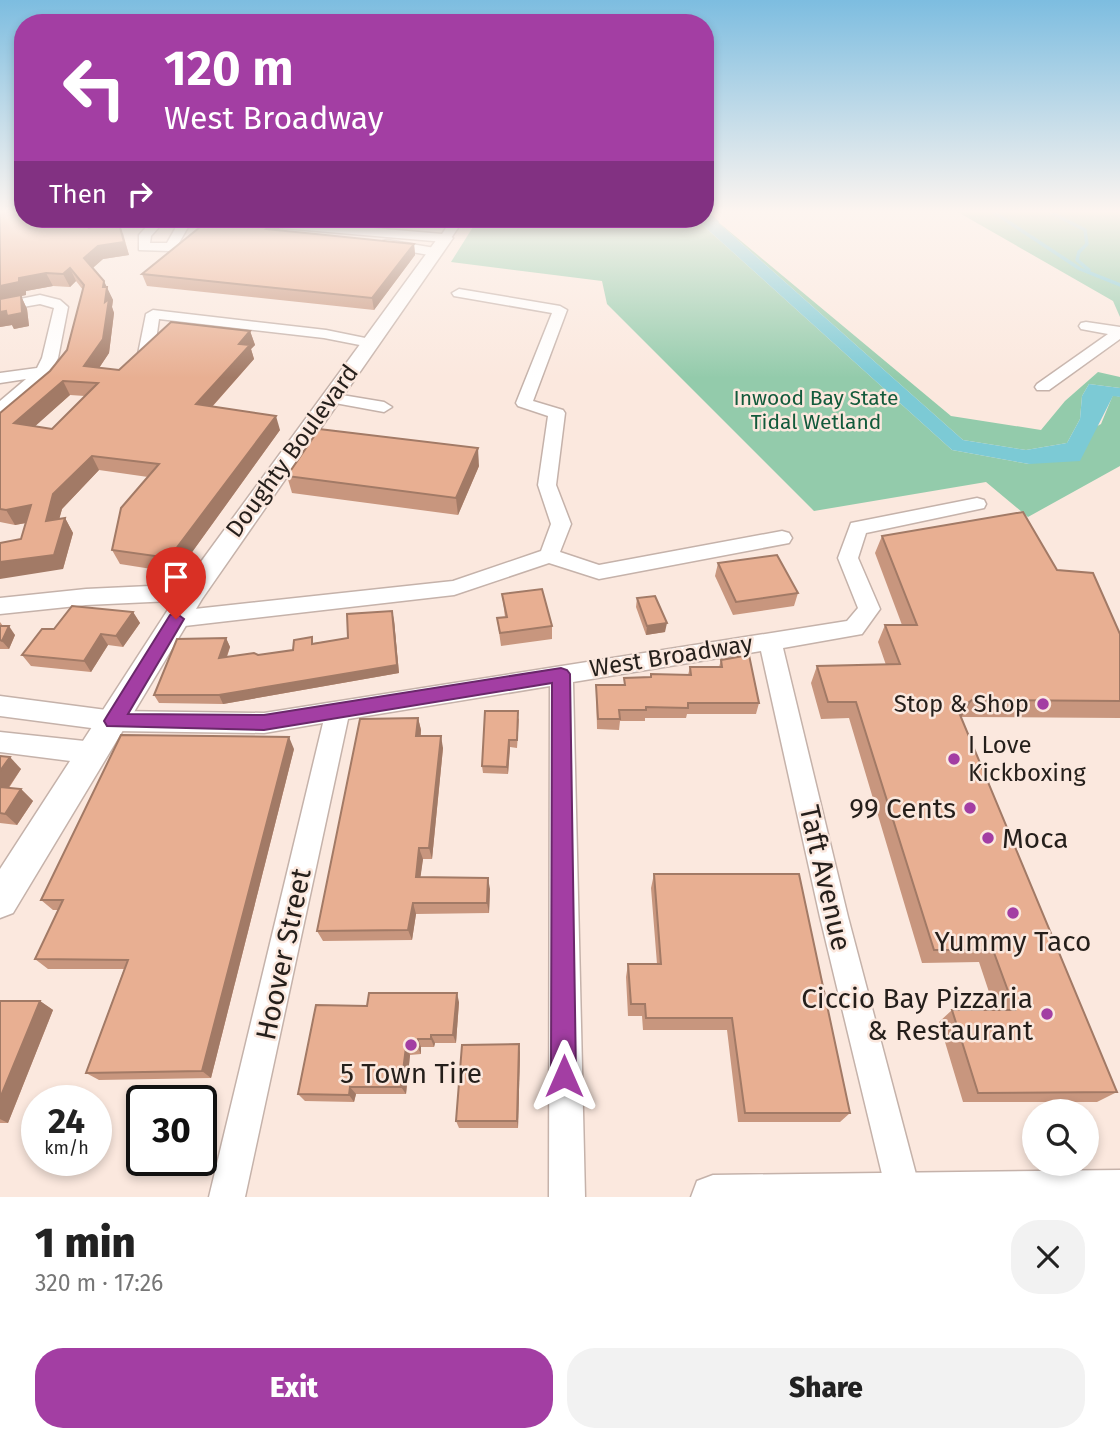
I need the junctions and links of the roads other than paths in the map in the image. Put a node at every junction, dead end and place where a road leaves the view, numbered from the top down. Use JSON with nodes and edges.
{"nodes":[{"id":1,"x":424,"y":267,"type":"edge"},
{"id":2,"x":459,"y":293,"type":"dead end"},
{"id":3,"x":0,"y":307,"type":"edge"},
{"id":4,"x":1086,"y":326,"type":"dead end"},
{"id":5,"x":1120,"y":331,"type":"edge"},
{"id":6,"x":370,"y":343,"type":"junction"},
{"id":7,"x":146,"y":354,"type":"edge"},
{"id":8,"x":43,"y":372,"type":"junction"},
{"id":9,"x":0,"y":378,"type":"edge"},
{"id":10,"x":1043,"y":387,"type":"dead end"},
{"id":11,"x":330,"y":398,"type":"junction"},
{"id":12,"x":384,"y":407,"type":"dead end"},
{"id":13,"x":0,"y":410,"type":"edge"},
{"id":14,"x":977,"y":504,"type":"dead end"},
{"id":15,"x":782,"y":538,"type":"dead end"},
{"id":16,"x":550,"y":556,"type":"junction"},
{"id":17,"x":193,"y":592,"type":"junction"},
{"id":18,"x":0,"y":606,"type":"edge"},
{"id":19,"x":176,"y":619,"type":"junction"},
{"id":20,"x":770,"y":640,"type":"junction"},
{"id":21,"x":561,"y":674,"type":"junction"},
{"id":22,"x":0,"y":706,"type":"edge"},
{"id":23,"x":338,"y":711,"type":"junction"},
{"id":24,"x":114,"y":721,"type":"junction"},
{"id":25,"x":0,"y":742,"type":"edge"},
{"id":26,"x":94,"y":753,"type":"junction"},
{"id":27,"x":0,"y":901,"type":"edge"},
{"id":28,"x":1120,"y":1192,"type":"edge"},
{"id":29,"x":905,"y":1195,"type":"edge"},
{"id":30,"x":227,"y":1197,"type":"edge"},
{"id":31,"x":567,"y":1197,"type":"edge"},
{"id":32,"x":713,"y":1197,"type":"edge"}],
"edges":[{"from":1,"to":6,"type":"main road","name":"Doughty Boulevard"},
{"from":2,"to":16,"type":"street"},
{"from":3,"to":8,"type":"street"},
{"from":4,"to":5,"type":"street"},
{"from":5,"to":10,"type":"street"},
{"from":6,"to":7,"type":"street"},
{"from":6,"to":11,"type":"main road","name":"Doughty Boulevard"},
{"from":8,"to":9,"type":"street"},
{"from":8,"to":13,"type":"street"},
{"from":11,"to":12,"type":"street"},
{"from":11,"to":17,"type":"main road","name":"Doughty Boulevard"},
{"from":14,"to":20,"type":"street","name":"West Broadway"},
{"from":15,"to":16,"type":"street"},
{"from":16,"to":19,"type":"street"},
{"from":17,"to":18,"type":"street"},
{"from":17,"to":19,"type":"main road","name":"Doughty Boulevard"},
{"from":19,"to":24,"type":"main road","name":"Doughty Boulevard"},
{"from":20,"to":21,"type":"street","name":"West Broadway"},
{"from":20,"to":29,"type":"street","name":"Taft Avenue"},
{"from":21,"to":23,"type":"street","name":"West Broadway"},
{"from":21,"to":31,"type":"street"},
{"from":22,"to":24,"type":"street","name":"West Broadway"},
{"from":23,"to":24,"type":"street","name":"West Broadway"},
{"from":23,"to":30,"type":"street","name":"Hoover Street"},
{"from":24,"to":26,"type":"main road","name":"Doughty Boulevard"},
{"from":25,"to":26,"type":"street"},
{"from":26,"to":27,"type":"main road","name":"Doughty Boulevard"},
{"from":28,"to":29,"type":"main road"},
{"from":29,"to":32,"type":"main road"}]}
